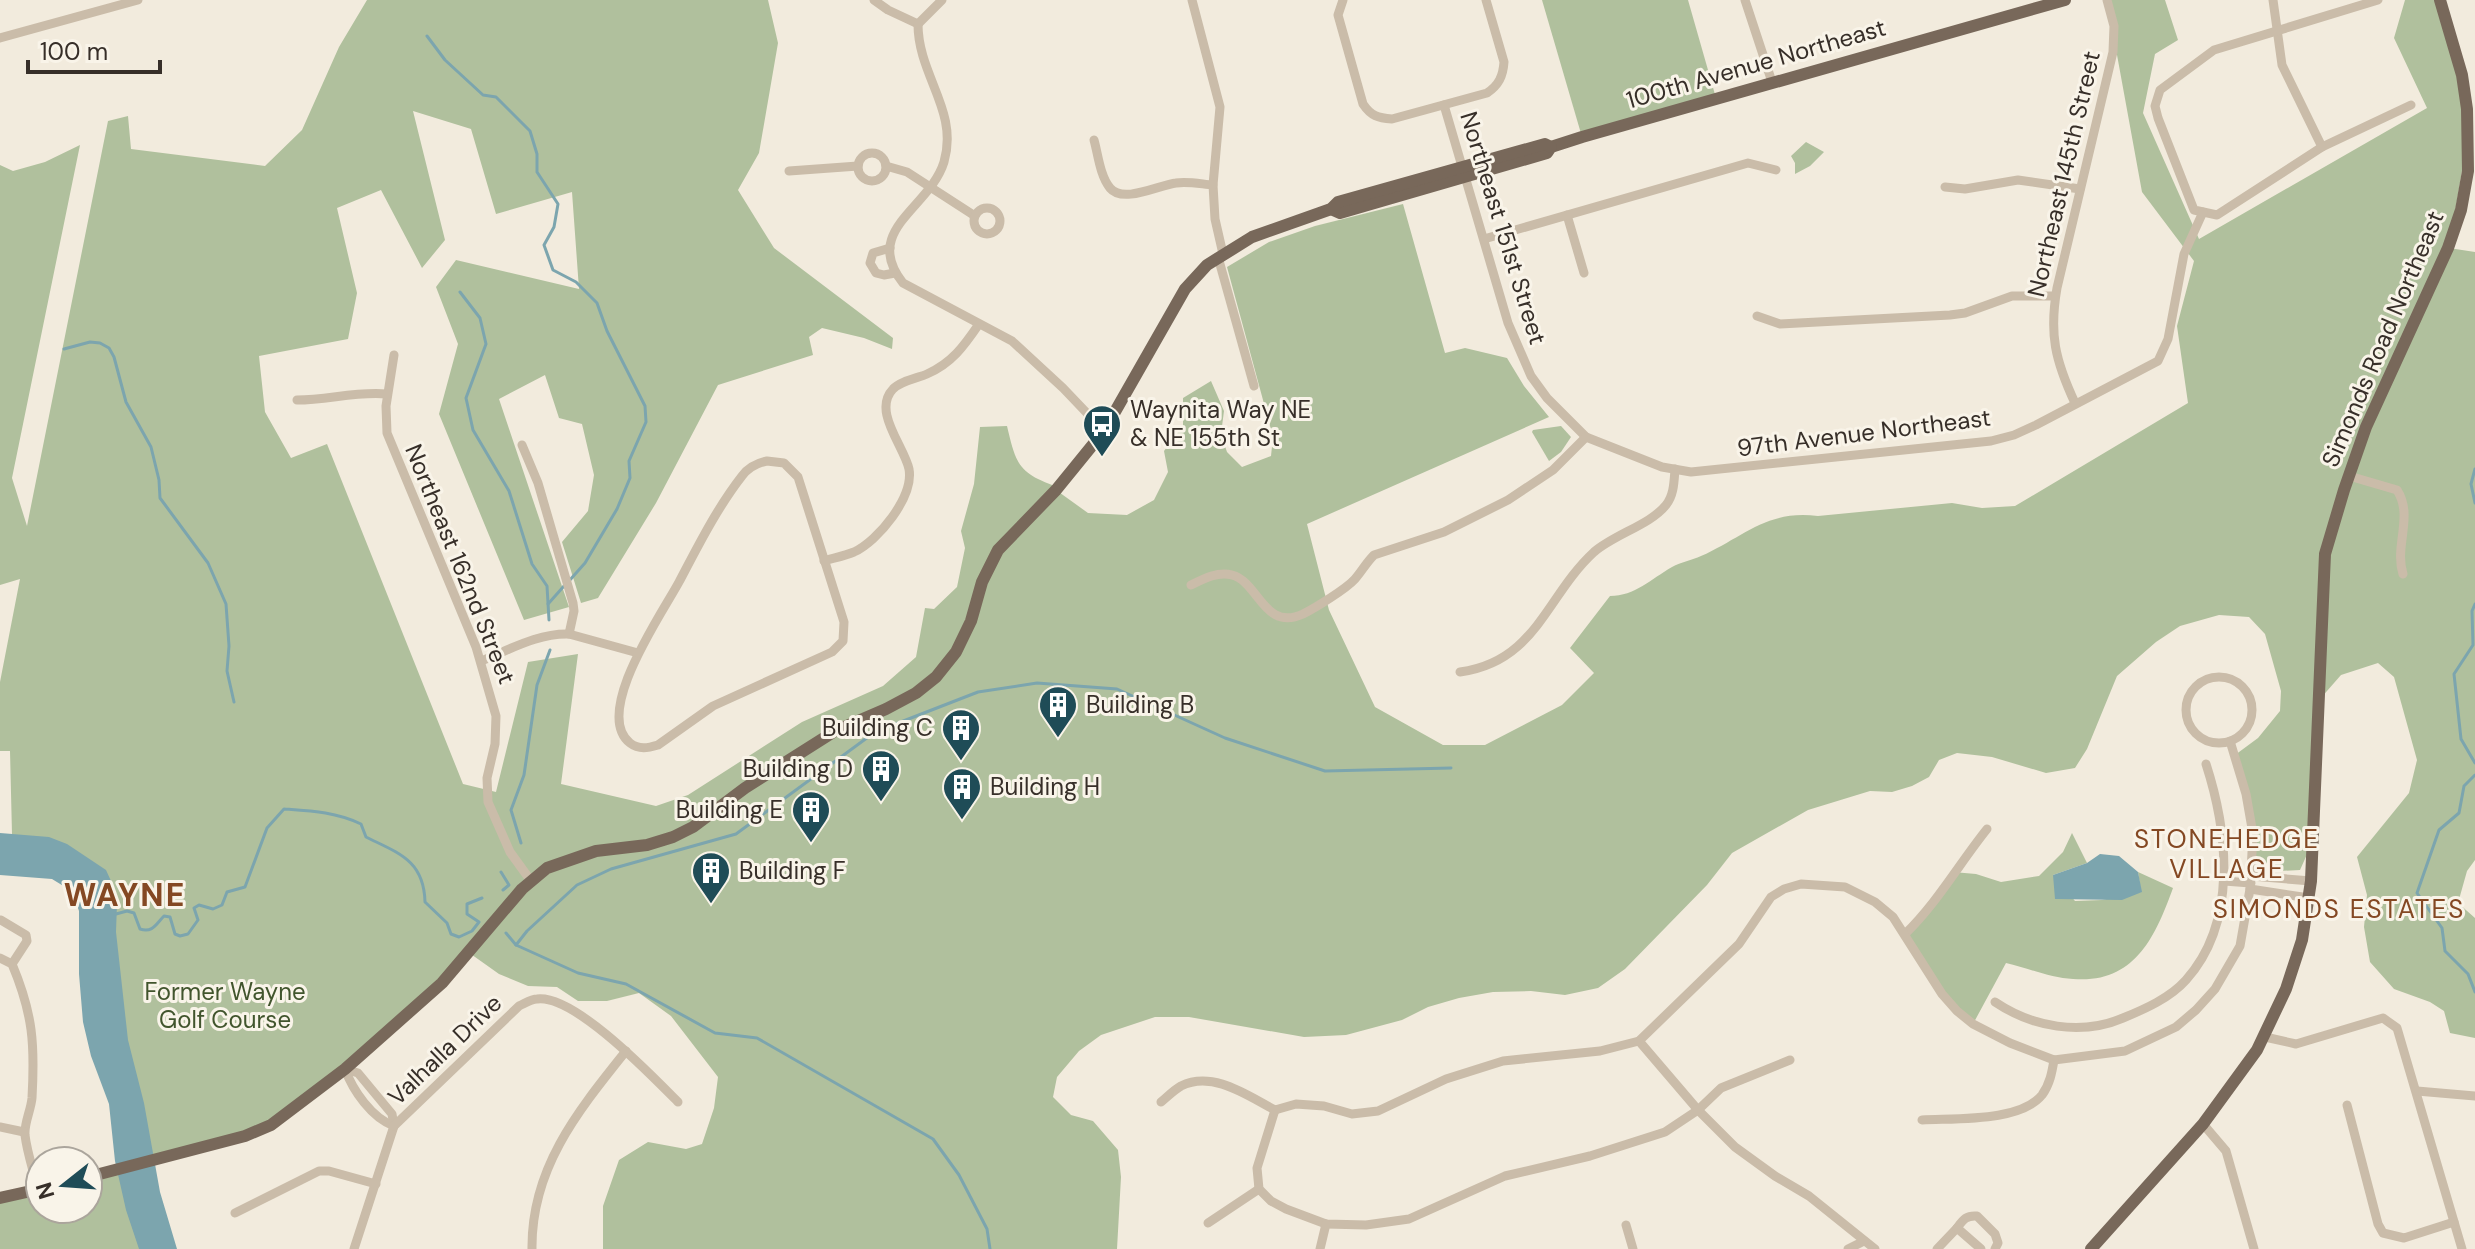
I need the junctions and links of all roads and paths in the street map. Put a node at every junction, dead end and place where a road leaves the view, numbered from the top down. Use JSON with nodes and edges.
{"nodes":[{"id":1,"x":138,"y":0,"type":"edge"},
{"id":2,"x":874,"y":0,"type":"edge"},
{"id":3,"x":942,"y":0,"type":"edge"},
{"id":4,"x":1192,"y":0,"type":"edge"},
{"id":5,"x":1486,"y":0,"type":"edge"},
{"id":6,"x":1745,"y":0,"type":"edge"},
{"id":7,"x":2065,"y":0,"type":"edge"},
{"id":8,"x":2107,"y":0,"type":"edge"},
{"id":9,"x":2273,"y":0,"type":"edge"},
{"id":10,"x":2378,"y":0,"type":"edge"},
{"id":11,"x":2440,"y":0,"type":"edge"},
{"id":12,"x":1342,"y":3,"type":"edge"},
{"id":13,"x":918,"y":24,"type":"junction"},
{"id":14,"x":2277,"y":32,"type":"junction"},
{"id":15,"x":0,"y":38,"type":"edge"},
{"id":16,"x":1772,"y":82,"type":"junction"},
{"id":17,"x":1444,"y":105,"type":"junction"},
{"id":18,"x":2411,"y":105,"type":"dead end"},
{"id":19,"x":1094,"y":140,"type":"dead end"},
{"id":20,"x":2322,"y":147,"type":"junction"},
{"id":21,"x":858,"y":166,"type":"junction"},
{"id":22,"x":886,"y":166,"type":"junction"},
{"id":23,"x":1776,"y":170,"type":"dead end"},
{"id":24,"x":789,"y":171,"type":"dead end"},
{"id":25,"x":1464,"y":171,"type":"junction"},
{"id":26,"x":1213,"y":185,"type":"junction"},
{"id":27,"x":933,"y":187,"type":"junction"},
{"id":28,"x":1945,"y":187,"type":"dead end"},
{"id":29,"x":2080,"y":189,"type":"junction"},
{"id":30,"x":2203,"y":212,"type":"junction"},
{"id":31,"x":1567,"y":215,"type":"junction"},
{"id":32,"x":975,"y":216,"type":"dead end"},
{"id":33,"x":1484,"y":239,"type":"junction"},
{"id":34,"x":890,"y":248,"type":"junction"},
{"id":35,"x":1221,"y":256,"type":"junction"},
{"id":36,"x":895,"y":273,"type":"junction"},
{"id":37,"x":1584,"y":273,"type":"dead end"},
{"id":38,"x":2055,"y":296,"type":"junction"},
{"id":39,"x":1757,"y":316,"type":"dead end"},
{"id":40,"x":979,"y":324,"type":"junction"},
{"id":41,"x":394,"y":355,"type":"dead end"},
{"id":42,"x":1254,"y":386,"type":"dead end"},
{"id":43,"x":387,"y":394,"type":"junction"},
{"id":44,"x":297,"y":400,"type":"dead end"},
{"id":45,"x":2075,"y":403,"type":"junction"},
{"id":46,"x":1104,"y":431,"type":"junction"},
{"id":47,"x":1586,"y":437,"type":"junction"},
{"id":48,"x":522,"y":445,"type":"dead end"},
{"id":49,"x":1675,"y":469,"type":"junction"},
{"id":50,"x":2349,"y":476,"type":"junction"},
{"id":51,"x":824,"y":561,"type":"junction"},
{"id":52,"x":2403,"y":574,"type":"dead end"},
{"id":53,"x":1191,"y":585,"type":"dead end"},
{"id":54,"x":569,"y":634,"type":"junction"},
{"id":55,"x":638,"y":653,"type":"junction"},
{"id":56,"x":481,"y":661,"type":"junction"},
{"id":57,"x":1460,"y":672,"type":"dead end"},
{"id":58,"x":2230,"y":741,"type":"junction"},
{"id":59,"x":2206,"y":764,"type":"dead end"},
{"id":60,"x":1987,"y":829,"type":"dead end"},
{"id":61,"x":531,"y":881,"type":"junction"},
{"id":62,"x":2224,"y":881,"type":"junction"},
{"id":63,"x":2311,"y":881,"type":"junction"},
{"id":64,"x":2251,"y":883,"type":"junction"},
{"id":65,"x":2309,"y":898,"type":"junction"},
{"id":66,"x":1,"y":920,"type":"edge"},
{"id":67,"x":1905,"y":934,"type":"junction"},
{"id":68,"x":0,"y":958,"type":"edge"},
{"id":69,"x":12,"y":964,"type":"junction"},
{"id":70,"x":1995,"y":1002,"type":"dead end"},
{"id":71,"x":2265,"y":1037,"type":"junction"},
{"id":72,"x":1639,"y":1041,"type":"junction"},
{"id":73,"x":626,"y":1051,"type":"junction"},
{"id":74,"x":1790,"y":1060,"type":"dead end"},
{"id":75,"x":2054,"y":1060,"type":"junction"},
{"id":76,"x":345,"y":1069,"type":"junction"},
{"id":77,"x":2417,"y":1091,"type":"junction"},
{"id":78,"x":2475,"y":1096,"type":"edge"},
{"id":79,"x":678,"y":1102,"type":"dead end"},
{"id":80,"x":1161,"y":1102,"type":"dead end"},
{"id":81,"x":2347,"y":1105,"type":"dead end"},
{"id":82,"x":1275,"y":1110,"type":"junction"},
{"id":83,"x":1698,"y":1110,"type":"junction"},
{"id":84,"x":1922,"y":1120,"type":"dead end"},
{"id":85,"x":2203,"y":1124,"type":"junction"},
{"id":86,"x":394,"y":1126,"type":"junction"},
{"id":87,"x":0,"y":1127,"type":"edge"},
{"id":88,"x":24,"y":1132,"type":"junction"},
{"id":89,"x":27,"y":1145,"type":"edge"},
{"id":90,"x":104,"y":1174,"type":"edge"},
{"id":91,"x":376,"y":1184,"type":"junction"},
{"id":92,"x":1259,"y":1189,"type":"junction"},
{"id":93,"x":24,"y":1193,"type":"edge"},
{"id":94,"x":0,"y":1198,"type":"edge"},
{"id":95,"x":235,"y":1213,"type":"dead end"},
{"id":96,"x":2454,"y":1222,"type":"junction"},
{"id":97,"x":1208,"y":1223,"type":"dead end"},
{"id":98,"x":1326,"y":1224,"type":"junction"},
{"id":99,"x":1626,"y":1225,"type":"dead end"},
{"id":100,"x":1957,"y":1228,"type":"junction"},
{"id":101,"x":1864,"y":1241,"type":"junction"},
{"id":102,"x":354,"y":1249,"type":"edge"},
{"id":103,"x":532,"y":1249,"type":"edge"},
{"id":104,"x":1320,"y":1249,"type":"edge"},
{"id":105,"x":1633,"y":1249,"type":"edge"},
{"id":106,"x":1848,"y":1249,"type":"edge"},
{"id":107,"x":1875,"y":1249,"type":"edge"},
{"id":108,"x":1937,"y":1249,"type":"edge"},
{"id":109,"x":1981,"y":1249,"type":"edge"},
{"id":110,"x":1995,"y":1249,"type":"edge"},
{"id":111,"x":2091,"y":1249,"type":"edge"},
{"id":112,"x":2254,"y":1249,"type":"edge"},
{"id":113,"x":2462,"y":1249,"type":"edge"}],
"edges":[{"from":1,"to":15,"type":"street"},
{"from":2,"to":13,"type":"street"},
{"from":3,"to":13,"type":"street"},
{"from":4,"to":26,"type":"street"},
{"from":5,"to":17,"type":"street"},
{"from":6,"to":16,"type":"street"},
{"from":7,"to":16,"type":"main road","name":"100th Avenue Northeast"},
{"from":8,"to":29,"type":"street","name":"Northeast 145th Street"},
{"from":9,"to":14,"type":"street"},
{"from":10,"to":14,"type":"street"},
{"from":11,"to":50,"type":"main road","name":"Simonds Road Northeast"},
{"from":12,"to":17,"type":"street"},
{"from":13,"to":27,"type":"street"},
{"from":14,"to":20,"type":"street"},
{"from":14,"to":30,"type":"street"},
{"from":16,"to":25,"type":"main road","name":"100th Avenue Northeast"},
{"from":17,"to":25,"type":"street","name":"Northeast 151st Street"},
{"from":18,"to":20,"type":"street"},
{"from":19,"to":26,"type":"street"},
{"from":20,"to":30,"type":"street"},
{"from":21,"to":22,"type":"street"},
{"from":21,"to":22,"type":"street"},
{"from":21,"to":24,"type":"street"},
{"from":22,"to":27,"type":"street"},
{"from":23,"to":31,"type":"street"},
{"from":25,"to":33,"type":"street","name":"Northeast 151st Street"},
{"from":25,"to":35,"type":"main road","name":"100th Avenue Northeast"},
{"from":26,"to":35,"type":"street"},
{"from":27,"to":32,"type":"street"},
{"from":27,"to":34,"type":"street"},
{"from":28,"to":29,"type":"street"},
{"from":29,"to":38,"type":"street","name":"Northeast 145th Street"},
{"from":30,"to":45,"type":"street","name":"97th Avenue Northeast"},
{"from":31,"to":33,"type":"street"},
{"from":31,"to":37,"type":"street"},
{"from":33,"to":47,"type":"street","name":"Northeast 151st Street"},
{"from":34,"to":36,"type":"street"},
{"from":34,"to":36,"type":"street"},
{"from":35,"to":42,"type":"street"},
{"from":35,"to":46,"type":"main road","name":"100th Avenue Northeast"},
{"from":36,"to":40,"type":"street"},
{"from":38,"to":39,"type":"street"},
{"from":38,"to":45,"type":"street","name":"Northeast 145th Street"},
{"from":40,"to":46,"type":"street"},
{"from":40,"to":51,"type":"street"},
{"from":41,"to":43,"type":"street","name":"Northeast 162nd Street"},
{"from":43,"to":44,"type":"street"},
{"from":43,"to":56,"type":"street","name":"Northeast 162nd Street"},
{"from":45,"to":49,"type":"street","name":"97th Avenue Northeast"},
{"from":46,"to":61,"type":"main road","name":"100th Avenue Northeast"},
{"from":47,"to":49,"type":"street","name":"97th Avenue Northeast"},
{"from":47,"to":53,"type":"street"},
{"from":48,"to":54,"type":"street"},
{"from":49,"to":57,"type":"street"},
{"from":50,"to":52,"type":"street"},
{"from":50,"to":63,"type":"main road","name":"Simonds Road Northeast"},
{"from":51,"to":55,"type":"street"},
{"from":51,"to":55,"type":"street"},
{"from":54,"to":55,"type":"street"},
{"from":54,"to":56,"type":"street"},
{"from":56,"to":61,"type":"street","name":"Northeast 162nd Street"},
{"from":58,"to":58,"type":"street"},
{"from":58,"to":64,"type":"street"},
{"from":59,"to":62,"type":"street"},
{"from":60,"to":67,"type":"street"},
{"from":61,"to":76,"type":"main road","name":"100th Avenue Northeast"},
{"from":62,"to":64,"type":"street"},
{"from":62,"to":70,"type":"street"},
{"from":63,"to":64,"type":"street"},
{"from":63,"to":65,"type":"main road","name":"Simonds Road Northeast"},
{"from":64,"to":65,"type":"street"},
{"from":64,"to":75,"type":"street"},
{"from":65,"to":71,"type":"main road","name":"Simonds Road Northeast"},
{"from":66,"to":69,"type":"street"},
{"from":67,"to":72,"type":"street"},
{"from":67,"to":75,"type":"street"},
{"from":68,"to":69,"type":"street"},
{"from":69,"to":88,"type":"street"},
{"from":71,"to":77,"type":"street"},
{"from":71,"to":85,"type":"main road","name":"Simonds Road Northeast"},
{"from":72,"to":82,"type":"street"},
{"from":72,"to":83,"type":"street"},
{"from":73,"to":79,"type":"street","name":"Valhalla Drive"},
{"from":73,"to":86,"type":"street","name":"Valhalla Drive"},
{"from":73,"to":103,"type":"street"},
{"from":74,"to":83,"type":"street"},
{"from":75,"to":84,"type":"street"},
{"from":76,"to":86,"type":"street","name":"Valhalla Drive"},
{"from":76,"to":90,"type":"main road","name":"100th Avenue Northeast"},
{"from":77,"to":78,"type":"street"},
{"from":77,"to":96,"type":"street"},
{"from":80,"to":82,"type":"street"},
{"from":81,"to":96,"type":"street"},
{"from":82,"to":92,"type":"street"},
{"from":83,"to":98,"type":"street"},
{"from":83,"to":101,"type":"street"},
{"from":85,"to":111,"type":"main road","name":"Simonds Road Northeast"},
{"from":85,"to":112,"type":"street"},
{"from":86,"to":91,"type":"street"},
{"from":87,"to":88,"type":"street"},
{"from":88,"to":89,"type":"street"},
{"from":91,"to":95,"type":"street"},
{"from":91,"to":102,"type":"street"},
{"from":92,"to":97,"type":"street"},
{"from":92,"to":98,"type":"street"},
{"from":93,"to":94,"type":"main road"},
{"from":96,"to":113,"type":"street"},
{"from":98,"to":104,"type":"street"},
{"from":99,"to":105,"type":"street"},
{"from":100,"to":108,"type":"street"},
{"from":100,"to":109,"type":"street"},
{"from":100,"to":110,"type":"street"},
{"from":101,"to":106,"type":"street"},
{"from":101,"to":107,"type":"street"}]}
